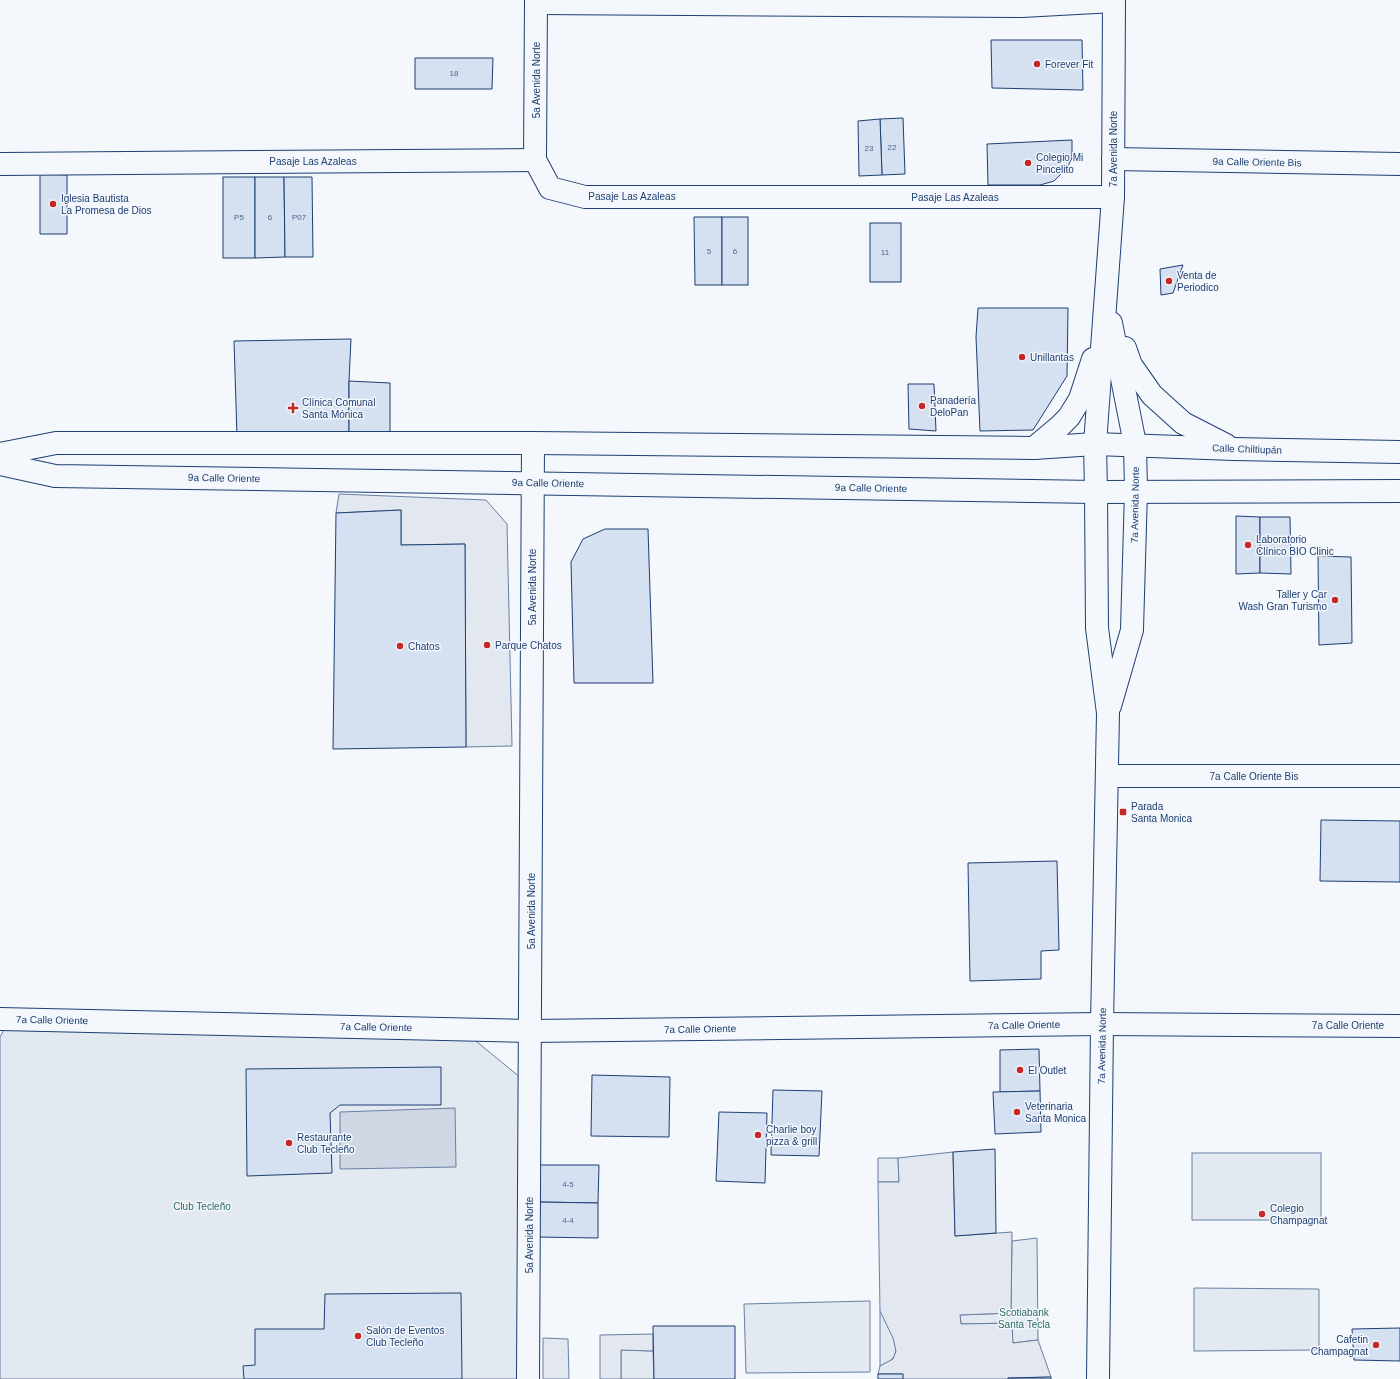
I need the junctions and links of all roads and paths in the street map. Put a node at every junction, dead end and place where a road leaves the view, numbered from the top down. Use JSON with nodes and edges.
{"nodes":[{"id":1,"x":536,"y":1,"type":"edge"},
{"id":2,"x":1114,"y":1,"type":"edge"},
{"id":3,"x":1113,"y":159,"type":"junction"},
{"id":4,"x":535,"y":160,"type":"junction"},
{"id":5,"x":0,"y":164,"type":"edge"},
{"id":6,"x":1400,"y":164,"type":"edge"},
{"id":7,"x":1113,"y":198,"type":"junction"},
{"id":8,"x":1106,"y":297,"type":"junction"},
{"id":9,"x":533,"y":443,"type":"junction"},
{"id":10,"x":1095,"y":444,"type":"junction"},
{"id":11,"x":1135,"y":444,"type":"junction"},
{"id":12,"x":1034,"y":448,"type":"junction"},
{"id":13,"x":1234,"y":449,"type":"junction"},
{"id":14,"x":1400,"y":452,"type":"edge"},
{"id":15,"x":0,"y":454,"type":"edge"},
{"id":16,"x":0,"y":464,"type":"edge"},
{"id":17,"x":533,"y":482,"type":"junction"},
{"id":18,"x":1136,"y":491,"type":"junction"},
{"id":19,"x":1400,"y":491,"type":"edge"},
{"id":20,"x":1096,"y":492,"type":"junction"},
{"id":21,"x":1108,"y":713,"type":"junction"},
{"id":22,"x":1107,"y":776,"type":"junction"},
{"id":23,"x":1400,"y":776,"type":"edge"},
{"id":24,"x":0,"y":1019,"type":"edge"},
{"id":25,"x":1102,"y":1024,"type":"junction"},
{"id":26,"x":1400,"y":1026,"type":"edge"},
{"id":27,"x":530,"y":1031,"type":"junction"},
{"id":28,"x":528,"y":1379,"type":"edge"},
{"id":29,"x":1098,"y":1379,"type":"edge"}],
"edges":[{"from":1,"to":2,"type":"main road"},
{"from":1,"to":4,"type":"main road","name":"5a Avenida Norte"},
{"from":2,"to":3,"type":"main road","name":"7a Avenida Norte"},
{"from":3,"to":6,"type":"main road","name":"9a Calle Oriente Bis"},
{"from":3,"to":7,"type":"main road","name":"7a Avenida Norte"},
{"from":4,"to":5,"type":"main road","name":"Pasaje Las Azaleas"},
{"from":4,"to":7,"type":"main road","name":"Pasaje Las Azaleas"},
{"from":7,"to":8,"type":"main road","name":"7a Avenida Norte"},
{"from":8,"to":10,"type":"main road","name":"7a Avenida Norte"},
{"from":8,"to":11,"type":"main road","name":"7a Avenida Norte"},
{"from":8,"to":12,"type":"main road"},
{"from":8,"to":13,"type":"main road"},
{"from":9,"to":12,"type":"main road"},
{"from":9,"to":15,"type":"main road"},
{"from":9,"to":17,"type":"main road","name":"5a Avenida Norte"},
{"from":10,"to":11,"type":"main road","name":"Calle Chiltiupán"},
{"from":10,"to":12,"type":"main road"},
{"from":10,"to":20,"type":"main road","name":"7a Avenida Norte"},
{"from":11,"to":13,"type":"main road","name":"Calle Chiltiupán"},
{"from":11,"to":18,"type":"main road","name":"7a Avenida Norte"},
{"from":13,"to":14,"type":"main road","name":"Calle Chiltiupán"},
{"from":16,"to":17,"type":"main road","name":"9a Calle Oriente"},
{"from":17,"to":20,"type":"main road","name":"9a Calle Oriente"},
{"from":17,"to":27,"type":"main road","name":"5a Avenida Norte"},
{"from":18,"to":19,"type":"main road"},
{"from":18,"to":20,"type":"main road"},
{"from":18,"to":21,"type":"main road","name":"7a Avenida Norte"},
{"from":20,"to":21,"type":"main road","name":"7a Avenida Norte"},
{"from":21,"to":22,"type":"main road","name":"7a Avenida Norte"},
{"from":22,"to":23,"type":"main road","name":"7a Calle Oriente Bis"},
{"from":22,"to":25,"type":"main road","name":"7a Avenida Norte"},
{"from":24,"to":27,"type":"main road","name":"7a Calle Oriente"},
{"from":25,"to":26,"type":"main road","name":"7a Calle Oriente"},
{"from":25,"to":27,"type":"main road","name":"7a Calle Oriente"},
{"from":25,"to":29,"type":"main road","name":"7a Avenida Norte"},
{"from":27,"to":28,"type":"main road","name":"5a Avenida Norte"}]}
